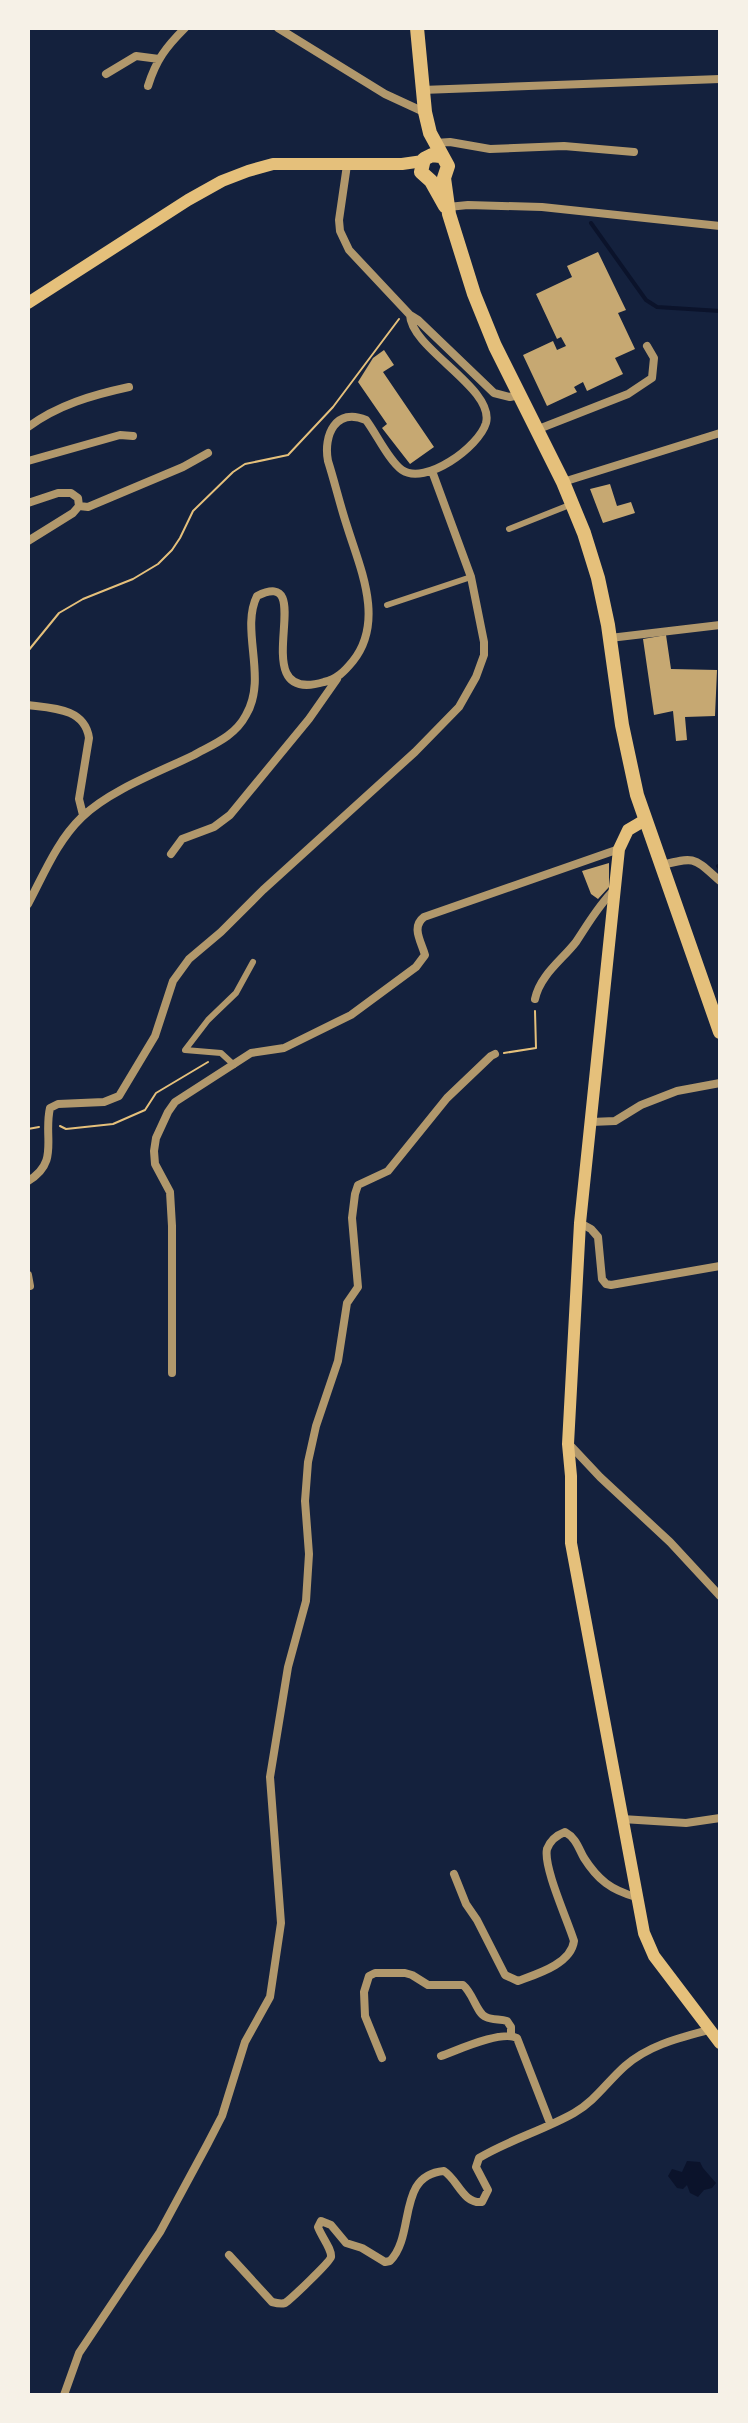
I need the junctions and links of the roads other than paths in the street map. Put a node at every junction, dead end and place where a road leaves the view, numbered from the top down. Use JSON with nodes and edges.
{"nodes":[{"id":1,"x":185,"y":28,"type":"edge"},
{"id":2,"x":278,"y":28,"type":"edge"},
{"id":3,"x":417,"y":28,"type":"edge"},
{"id":4,"x":159,"y":59,"type":"junction"},
{"id":5,"x":106,"y":74,"type":"dead end"},
{"id":6,"x":720,"y":79,"type":"edge"},
{"id":7,"x":148,"y":86,"type":"dead end"},
{"id":8,"x":422,"y":90,"type":"junction"},
{"id":9,"x":425,"y":112,"type":"junction"},
{"id":10,"x":634,"y":152,"type":"dead end"},
{"id":11,"x":432,"y":160,"type":"junction"},
{"id":12,"x":347,"y":165,"type":"junction"},
{"id":13,"x":448,"y":210,"type":"junction"},
{"id":14,"x":720,"y":226,"type":"edge"},
{"id":15,"x":28,"y":303,"type":"edge"},
{"id":16,"x":408,"y":313,"type":"junction"},
{"id":17,"x":647,"y":346,"type":"dead end"},
{"id":18,"x":129,"y":387,"type":"dead end"},
{"id":19,"x":519,"y":395,"type":"junction"},
{"id":20,"x":28,"y":427,"type":"edge"},
{"id":21,"x":536,"y":430,"type":"junction"},
{"id":22,"x":720,"y":433,"type":"edge"},
{"id":23,"x":133,"y":436,"type":"dead end"},
{"id":24,"x":208,"y":453,"type":"dead end"},
{"id":25,"x":28,"y":461,"type":"edge"},
{"id":26,"x":432,"y":471,"type":"junction"},
{"id":27,"x":563,"y":482,"type":"junction"},
{"id":28,"x":28,"y":503,"type":"edge"},
{"id":29,"x":572,"y":504,"type":"junction"},
{"id":30,"x":79,"y":505,"type":"junction"},
{"id":31,"x":509,"y":529,"type":"dead end"},
{"id":32,"x":28,"y":541,"type":"edge"},
{"id":33,"x":471,"y":577,"type":"junction"},
{"id":34,"x":387,"y":605,"type":"dead end"},
{"id":35,"x":720,"y":625,"type":"edge"},
{"id":36,"x":610,"y":638,"type":"junction"},
{"id":37,"x":337,"y":678,"type":"junction"},
{"id":38,"x":28,"y":705,"type":"edge"},
{"id":39,"x":83,"y":815,"type":"junction"},
{"id":40,"x":645,"y":820,"type":"junction"},
{"id":41,"x":619,"y":849,"type":"junction"},
{"id":42,"x":171,"y":854,"type":"dead end"},
{"id":43,"x":662,"y":865,"type":"junction"},
{"id":44,"x":720,"y":881,"type":"edge"},
{"id":45,"x":615,"y":890,"type":"junction"},
{"id":46,"x":28,"y":904,"type":"edge"},
{"id":47,"x":253,"y":962,"type":"dead end"},
{"id":48,"x":535,"y":999,"type":"road end"},
{"id":49,"x":720,"y":1032,"type":"edge"},
{"id":50,"x":495,"y":1054,"type":"road end"},
{"id":51,"x":234,"y":1065,"type":"junction"},
{"id":52,"x":720,"y":1083,"type":"edge"},
{"id":53,"x":591,"y":1122,"type":"junction"},
{"id":54,"x":28,"y":1181,"type":"edge"},
{"id":55,"x":580,"y":1223,"type":"junction"},
{"id":56,"x":720,"y":1266,"type":"edge"},
{"id":57,"x":28,"y":1275,"type":"edge"},
{"id":58,"x":30,"y":1286,"type":"dead end"},
{"id":59,"x":172,"y":1373,"type":"dead end"},
{"id":60,"x":568,"y":1444,"type":"junction"},
{"id":61,"x":720,"y":1596,"type":"edge"},
{"id":62,"x":720,"y":1818,"type":"edge"},
{"id":63,"x":622,"y":1819,"type":"junction"},
{"id":64,"x":454,"y":1874,"type":"dead end"},
{"id":65,"x":636,"y":1897,"type":"junction"},
{"id":66,"x":709,"y":2030,"type":"junction"},
{"id":67,"x":511,"y":2035,"type":"junction"},
{"id":68,"x":720,"y":2043,"type":"edge"},
{"id":69,"x":441,"y":2056,"type":"dead end"},
{"id":70,"x":382,"y":2058,"type":"dead end"},
{"id":71,"x":550,"y":2123,"type":"junction"},
{"id":72,"x":229,"y":2255,"type":"dead end"},
{"id":73,"x":64,"y":2395,"type":"edge"}],
"edges":[{"from":1,"to":4,"type":"street"},
{"from":2,"to":9,"type":"street"},
{"from":3,"to":8,"type":"main road"},
{"from":4,"to":5,"type":"street"},
{"from":4,"to":7,"type":"street"},
{"from":6,"to":8,"type":"street"},
{"from":8,"to":9,"type":"main road"},
{"from":9,"to":11,"type":"main road"},
{"from":10,"to":11,"type":"street"},
{"from":11,"to":12,"type":"main road"},
{"from":11,"to":13,"type":"main road"},
{"from":12,"to":15,"type":"main road"},
{"from":12,"to":16,"type":"street"},
{"from":13,"to":14,"type":"street"},
{"from":13,"to":19,"type":"main road"},
{"from":16,"to":19,"type":"street"},
{"from":16,"to":26,"type":"street"},
{"from":17,"to":21,"type":"street"},
{"from":18,"to":20,"type":"street"},
{"from":19,"to":21,"type":"main road"},
{"from":21,"to":27,"type":"main road"},
{"from":22,"to":27,"type":"street"},
{"from":23,"to":25,"type":"street"},
{"from":24,"to":30,"type":"street"},
{"from":26,"to":33,"type":"street"},
{"from":26,"to":37,"type":"street"},
{"from":27,"to":29,"type":"main road"},
{"from":28,"to":30,"type":"street"},
{"from":29,"to":31,"type":"street"},
{"from":29,"to":36,"type":"main road"},
{"from":30,"to":32,"type":"street"},
{"from":33,"to":34,"type":"street"},
{"from":33,"to":54,"type":"street"},
{"from":35,"to":36,"type":"street"},
{"from":36,"to":40,"type":"main road"},
{"from":37,"to":39,"type":"street"},
{"from":37,"to":42,"type":"street"},
{"from":38,"to":39,"type":"street"},
{"from":39,"to":46,"type":"street"},
{"from":40,"to":41,"type":"main road"},
{"from":40,"to":43,"type":"main road"},
{"from":41,"to":45,"type":"main road"},
{"from":41,"to":51,"type":"street"},
{"from":43,"to":44,"type":"street"},
{"from":43,"to":49,"type":"main road"},
{"from":45,"to":48,"type":"street"},
{"from":45,"to":53,"type":"main road"},
{"from":47,"to":51,"type":"street"},
{"from":50,"to":73,"type":"street"},
{"from":51,"to":59,"type":"street"},
{"from":52,"to":53,"type":"street"},
{"from":53,"to":55,"type":"main road"},
{"from":55,"to":56,"type":"street"},
{"from":55,"to":60,"type":"main road"},
{"from":57,"to":58,"type":"street"},
{"from":60,"to":61,"type":"street"},
{"from":60,"to":63,"type":"main road"},
{"from":62,"to":63,"type":"street"},
{"from":63,"to":65,"type":"main road"},
{"from":64,"to":65,"type":"street"},
{"from":65,"to":66,"type":"main road"},
{"from":66,"to":68,"type":"main road"},
{"from":66,"to":71,"type":"street"},
{"from":67,"to":69,"type":"street"},
{"from":67,"to":70,"type":"street"},
{"from":67,"to":71,"type":"street"},
{"from":71,"to":72,"type":"street"}]}
